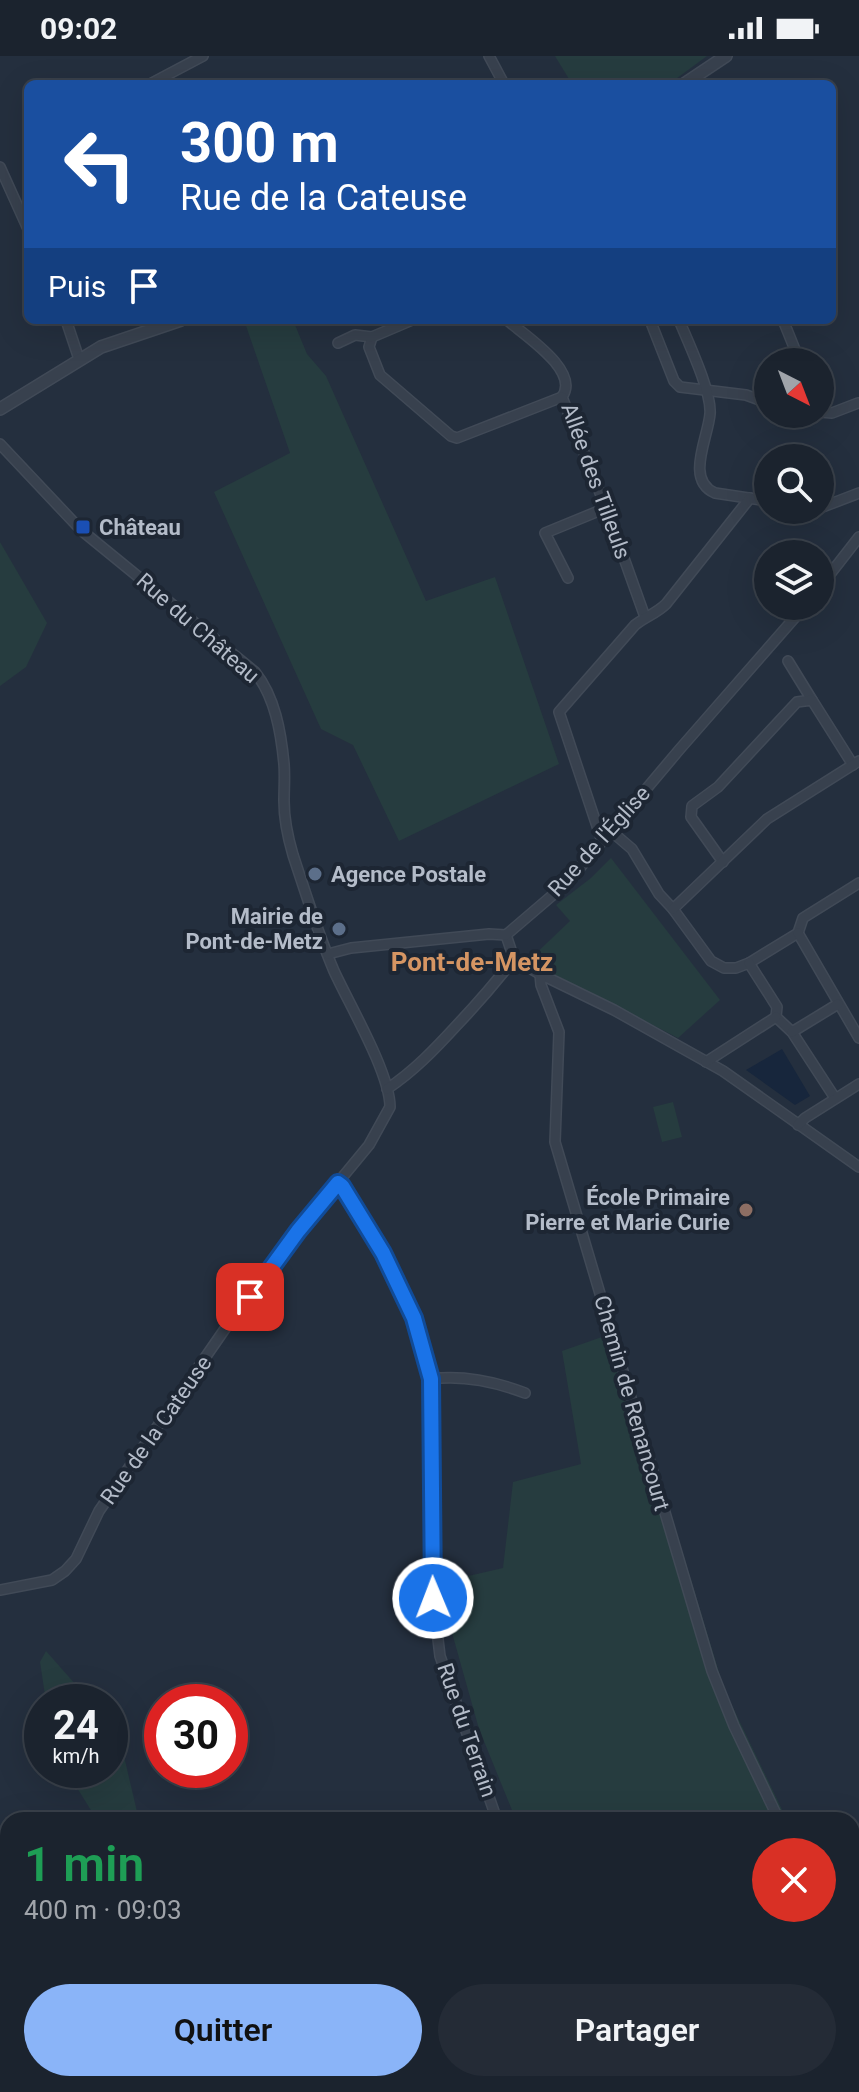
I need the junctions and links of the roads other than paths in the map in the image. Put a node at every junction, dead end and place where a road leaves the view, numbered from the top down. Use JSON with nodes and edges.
{"nodes":[{"id":1,"x":203,"y":56,"type":"edge"},
{"id":2,"x":489,"y":56,"type":"edge"},
{"id":3,"x":726,"y":56,"type":"edge"},
{"id":4,"x":158,"y":80,"type":"edge"},
{"id":5,"x":502,"y":80,"type":"edge"},
{"id":6,"x":690,"y":80,"type":"edge"},
{"id":7,"x":0,"y":167,"type":"edge"},
{"id":8,"x":24,"y":220,"type":"edge"},
{"id":9,"x":67,"y":324,"type":"edge"},
{"id":10,"x":164,"y":324,"type":"edge"},
{"id":11,"x":403,"y":324,"type":"edge"},
{"id":12,"x":512,"y":324,"type":"edge"},
{"id":13,"x":652,"y":324,"type":"edge"},
{"id":14,"x":681,"y":324,"type":"edge"},
{"id":15,"x":785,"y":324,"type":"edge"},
{"id":16,"x":372,"y":337,"type":"junction"},
{"id":17,"x":338,"y":343,"type":"dead end"},
{"id":18,"x":794,"y":348,"type":"edge"},
{"id":19,"x":79,"y":359,"type":"junction"},
{"id":20,"x":706,"y":391,"type":"junction"},
{"id":21,"x":562,"y":397,"type":"junction"},
{"id":22,"x":754,"y":398,"type":"edge"},
{"id":23,"x":858,"y":403,"type":"edge"},
{"id":24,"x":0,"y":409,"type":"edge"},
{"id":25,"x":834,"y":412,"type":"edge"},
{"id":26,"x":0,"y":444,"type":"edge"},
{"id":27,"x":859,"y":493,"type":"edge"},
{"id":28,"x":750,"y":498,"type":"junction"},
{"id":29,"x":754,"y":499,"type":"edge"},
{"id":30,"x":834,"y":503,"type":"edge"},
{"id":31,"x":606,"y":508,"type":"junction"},
{"id":32,"x":859,"y":537,"type":"edge"},
{"id":33,"x":834,"y":569,"type":"edge"},
{"id":34,"x":568,"y":578,"type":"dead end"},
{"id":35,"x":645,"y":617,"type":"junction"},
{"id":36,"x":793,"y":620,"type":"edge"},
{"id":37,"x":788,"y":661,"type":"dead end"},
{"id":38,"x":812,"y":700,"type":"junction"},
{"id":39,"x":856,"y":763,"type":"edge"},
{"id":40,"x":611,"y":831,"type":"junction"},
{"id":41,"x":602,"y":841,"type":"junction"},
{"id":42,"x":723,"y":862,"type":"junction"},
{"id":43,"x":859,"y":883,"type":"edge"},
{"id":44,"x":673,"y":909,"type":"junction"},
{"id":45,"x":798,"y":933,"type":"junction"},
{"id":46,"x":506,"y":935,"type":"junction"},
{"id":47,"x":328,"y":954,"type":"junction"},
{"id":48,"x":514,"y":959,"type":"junction"},
{"id":49,"x":749,"y":963,"type":"junction"},
{"id":50,"x":540,"y":974,"type":"junction"},
{"id":51,"x":838,"y":1004,"type":"junction"},
{"id":52,"x":776,"y":1017,"type":"junction"},
{"id":53,"x":792,"y":1032,"type":"junction"},
{"id":54,"x":859,"y":1038,"type":"edge"},
{"id":55,"x":706,"y":1062,"type":"junction"},
{"id":56,"x":859,"y":1084,"type":"edge"},
{"id":57,"x":387,"y":1089,"type":"junction"},
{"id":58,"x":835,"y":1098,"type":"junction"},
{"id":59,"x":798,"y":1125,"type":"junction"},
{"id":60,"x":859,"y":1167,"type":"edge"},
{"id":61,"x":338,"y":1183,"type":"junction"},
{"id":62,"x":431,"y":1379,"type":"junction"},
{"id":63,"x":525,"y":1393,"type":"dead end"},
{"id":64,"x":0,"y":1590,"type":"edge"},
{"id":65,"x":494,"y":1812,"type":"edge"},
{"id":66,"x":775,"y":1812,"type":"edge"}],
"edges":[{"from":1,"to":4,"type":"street"},
{"from":2,"to":5,"type":"street"},
{"from":3,"to":6,"type":"street"},
{"from":7,"to":8,"type":"street"},
{"from":9,"to":19,"type":"street"},
{"from":10,"to":19,"type":"street"},
{"from":11,"to":16,"type":"street"},
{"from":12,"to":21,"type":"street","name":"Allée des Tilleuls"},
{"from":13,"to":20,"type":"street"},
{"from":14,"to":20,"type":"street"},
{"from":15,"to":18,"type":"street"},
{"from":16,"to":17,"type":"street"},
{"from":16,"to":21,"type":"street"},
{"from":19,"to":24,"type":"street"},
{"from":20,"to":22,"type":"street"},
{"from":20,"to":28,"type":"street"},
{"from":21,"to":31,"type":"street","name":"Allée des Tilleuls"},
{"from":23,"to":25,"type":"street"},
{"from":26,"to":47,"type":"street","name":"Rue du Château"},
{"from":27,"to":30,"type":"street"},
{"from":28,"to":29,"type":"street"},
{"from":28,"to":35,"type":"street"},
{"from":31,"to":34,"type":"street"},
{"from":31,"to":35,"type":"street","name":"Allée des Tilleuls"},
{"from":32,"to":33,"type":"street"},
{"from":35,"to":41,"type":"street"},
{"from":36,"to":40,"type":"street","name":"Rue de l'Église"},
{"from":37,"to":38,"type":"street"},
{"from":38,"to":39,"type":"street"},
{"from":38,"to":42,"type":"street"},
{"from":39,"to":42,"type":"street"},
{"from":40,"to":41,"type":"street","name":"Rue de l'Église"},
{"from":40,"to":44,"type":"street"},
{"from":41,"to":46,"type":"street","name":"Rue de l'Église"},
{"from":42,"to":44,"type":"street"},
{"from":43,"to":45,"type":"street"},
{"from":44,"to":49,"type":"street"},
{"from":45,"to":49,"type":"street"},
{"from":45,"to":51,"type":"street"},
{"from":46,"to":47,"type":"street"},
{"from":46,"to":48,"type":"street"},
{"from":47,"to":57,"type":"street","name":"Rue du Château"},
{"from":48,"to":50,"type":"street"},
{"from":48,"to":57,"type":"street"},
{"from":49,"to":52,"type":"street"},
{"from":50,"to":55,"type":"street"},
{"from":50,"to":66,"type":"street","name":"Chemin de Renancourt"},
{"from":51,"to":53,"type":"street"},
{"from":51,"to":54,"type":"street"},
{"from":52,"to":53,"type":"street"},
{"from":52,"to":55,"type":"street"},
{"from":53,"to":58,"type":"street"},
{"from":55,"to":59,"type":"street"},
{"from":56,"to":58,"type":"street"},
{"from":57,"to":61,"type":"street","name":"Rue de la Cateuse"},
{"from":58,"to":59,"type":"street"},
{"from":59,"to":60,"type":"street"},
{"from":61,"to":62,"type":"street","name":"Rue du Terrain"},
{"from":61,"to":64,"type":"street","name":"Rue de la Cateuse"},
{"from":62,"to":63,"type":"street"},
{"from":62,"to":65,"type":"street","name":"Rue du Terrain"}]}
